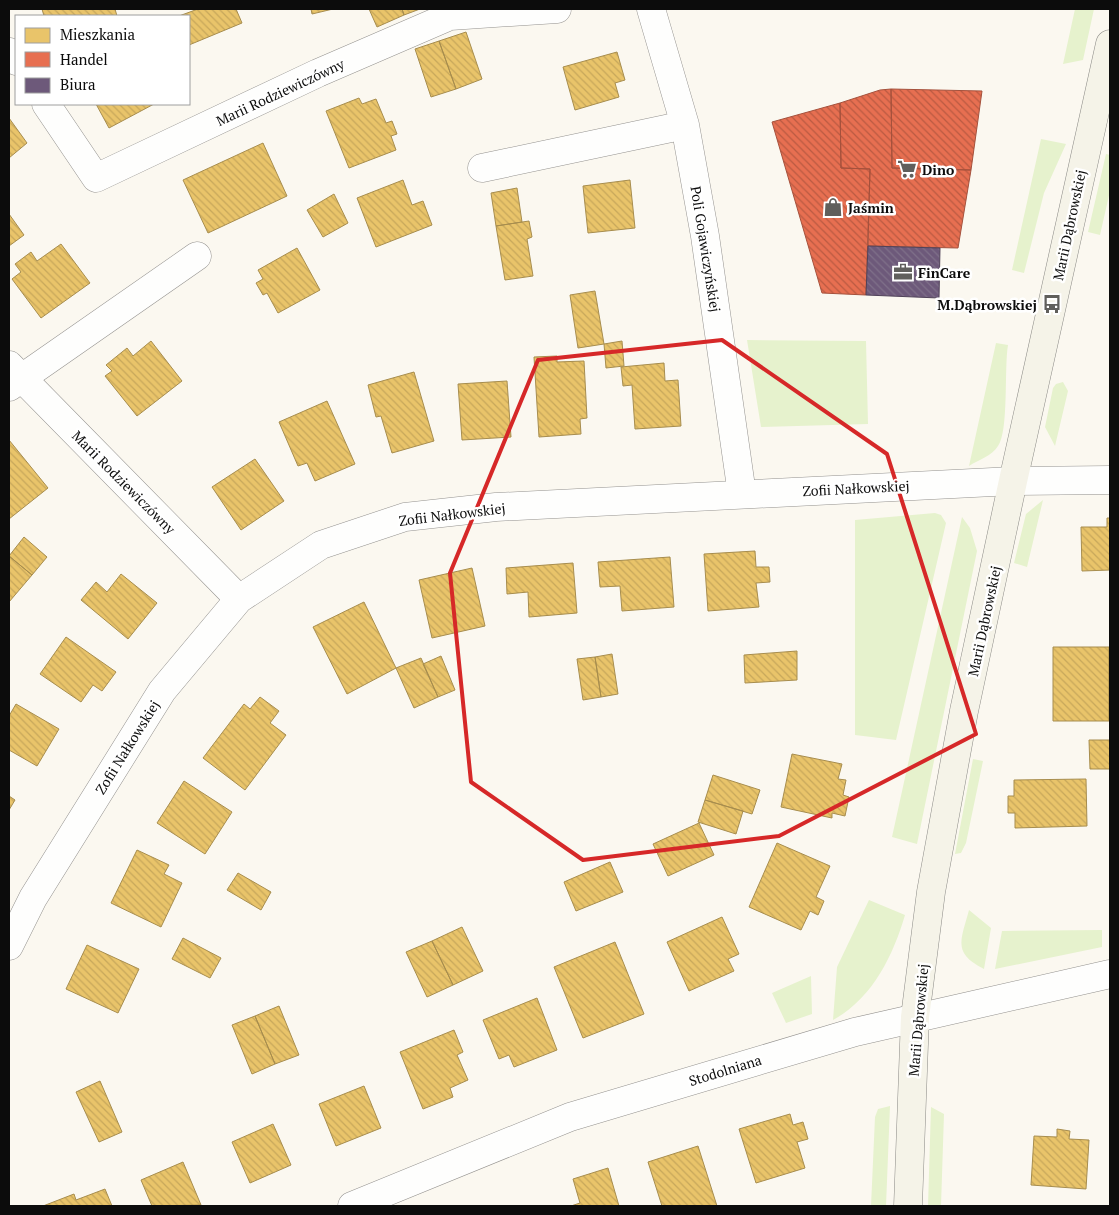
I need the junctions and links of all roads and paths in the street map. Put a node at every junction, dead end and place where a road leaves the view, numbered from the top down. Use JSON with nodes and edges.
{"nodes":[{"id":1,"x":556,"y":9,"type":"edge"},
{"id":2,"x":651,"y":9,"type":"edge"},
{"id":3,"x":1110,"y":44,"type":"edge"},
{"id":4,"x":1106,"y":81,"type":"edge"},
{"id":5,"x":47,"y":105,"type":"edge"},
{"id":6,"x":685,"y":125,"type":"junction"},
{"id":7,"x":482,"y":168,"type":"dead end"},
{"id":8,"x":197,"y":256,"type":"dead end"},
{"id":9,"x":12,"y":376,"type":"edge"},
{"id":10,"x":1110,"y":480,"type":"edge"},
{"id":11,"x":1012,"y":481,"type":"junction"},
{"id":12,"x":742,"y":494,"type":"junction"},
{"id":13,"x":239,"y":599,"type":"junction"},
{"id":14,"x":9,"y":946,"type":"edge"},
{"id":15,"x":1110,"y":974,"type":"edge"},
{"id":16,"x":915,"y":1017,"type":"junction"},
{"id":17,"x":352,"y":1206,"type":"edge"},
{"id":18,"x":908,"y":1206,"type":"edge"}],
"edges":[{"from":1,"to":5,"type":"street","name":"Marii Rodziewiczówny"},
{"from":2,"to":6,"type":"street","name":"Poli Gojawiczyńskiej"},
{"from":3,"to":4,"type":"street","name":"Marii Dąbrowskiej"},
{"from":4,"to":11,"type":"street","name":"Marii Dąbrowskiej"},
{"from":6,"to":7,"type":"street"},
{"from":6,"to":12,"type":"street","name":"Poli Gojawiczyńskiej"},
{"from":8,"to":9,"type":"street"},
{"from":9,"to":13,"type":"street","name":"Marii Rodziewiczówny"},
{"from":10,"to":11,"type":"street","name":"Zofii Nałkowskiej"},
{"from":11,"to":12,"type":"street","name":"Zofii Nałkowskiej"},
{"from":11,"to":16,"type":"street","name":"Marii Dąbrowskiej"},
{"from":12,"to":13,"type":"street","name":"Zofii Nałkowskiej"},
{"from":13,"to":14,"type":"street","name":"Zofii Nałkowskiej"},
{"from":15,"to":16,"type":"street","name":"Stodolniana"},
{"from":16,"to":17,"type":"street","name":"Stodolniana"},
{"from":16,"to":18,"type":"street","name":"Marii Dąbrowskiej"}]}
